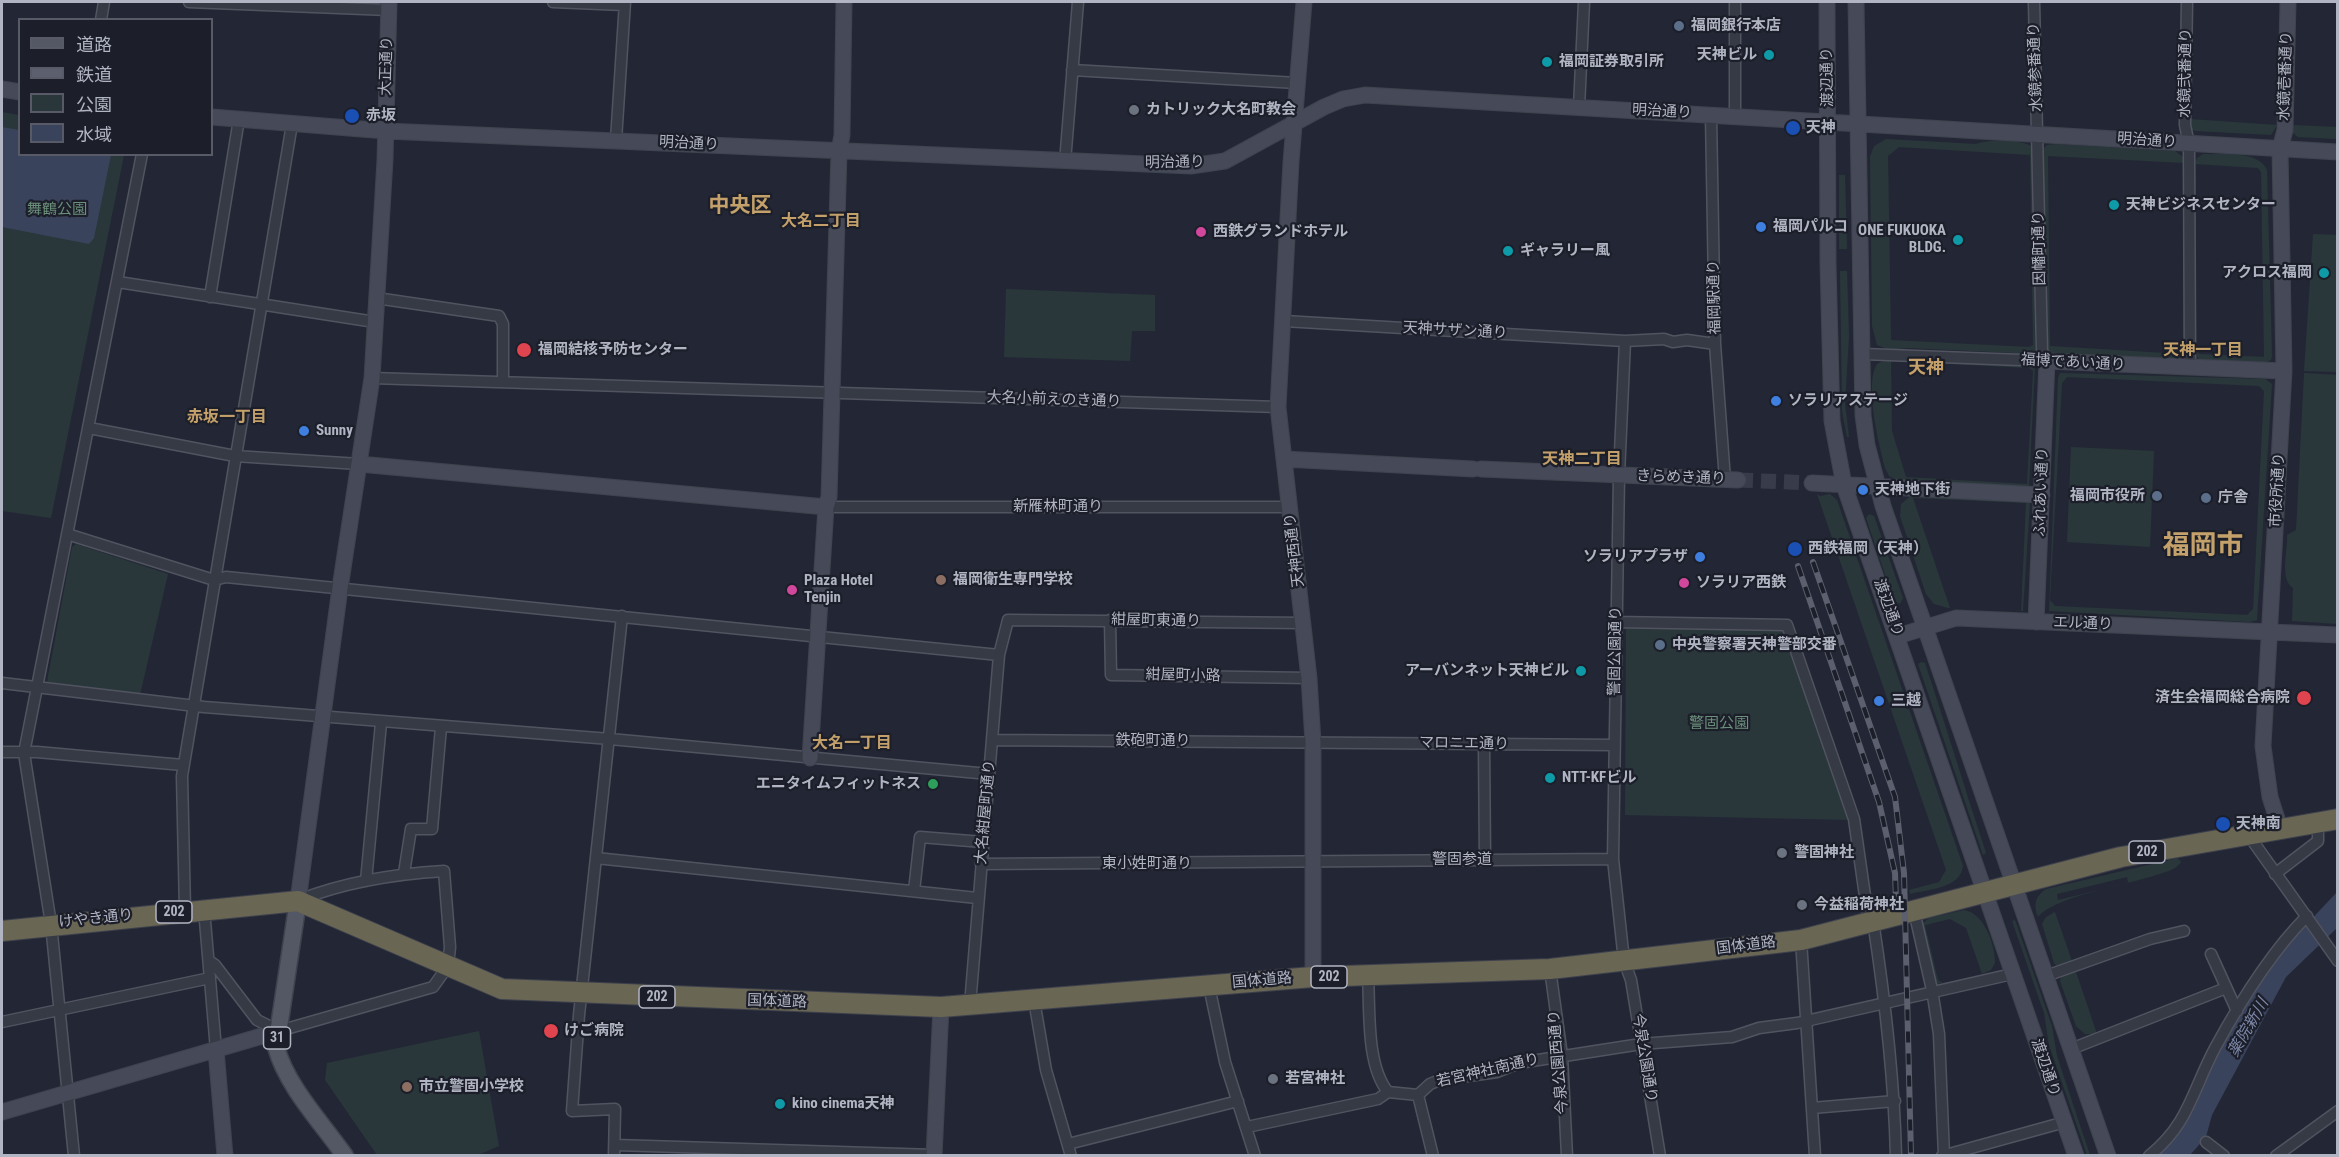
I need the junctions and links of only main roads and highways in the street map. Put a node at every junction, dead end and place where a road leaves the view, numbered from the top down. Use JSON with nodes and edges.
{"nodes":[{"id":1,"x":2328,"y":821,"type":"edge"},
{"id":2,"x":298,"y":901,"type":"junction"},
{"id":3,"x":2,"y":931,"type":"edge"},
{"id":4,"x":345,"y":1155,"type":"edge"}],
"edges":[{"from":1,"to":2,"type":"highway","name":"国体道路","number":"202"},
{"from":2,"to":3,"type":"highway","name":"けやき通り","number":"202"},
{"from":2,"to":4,"type":"main road","number":"31"}]}
